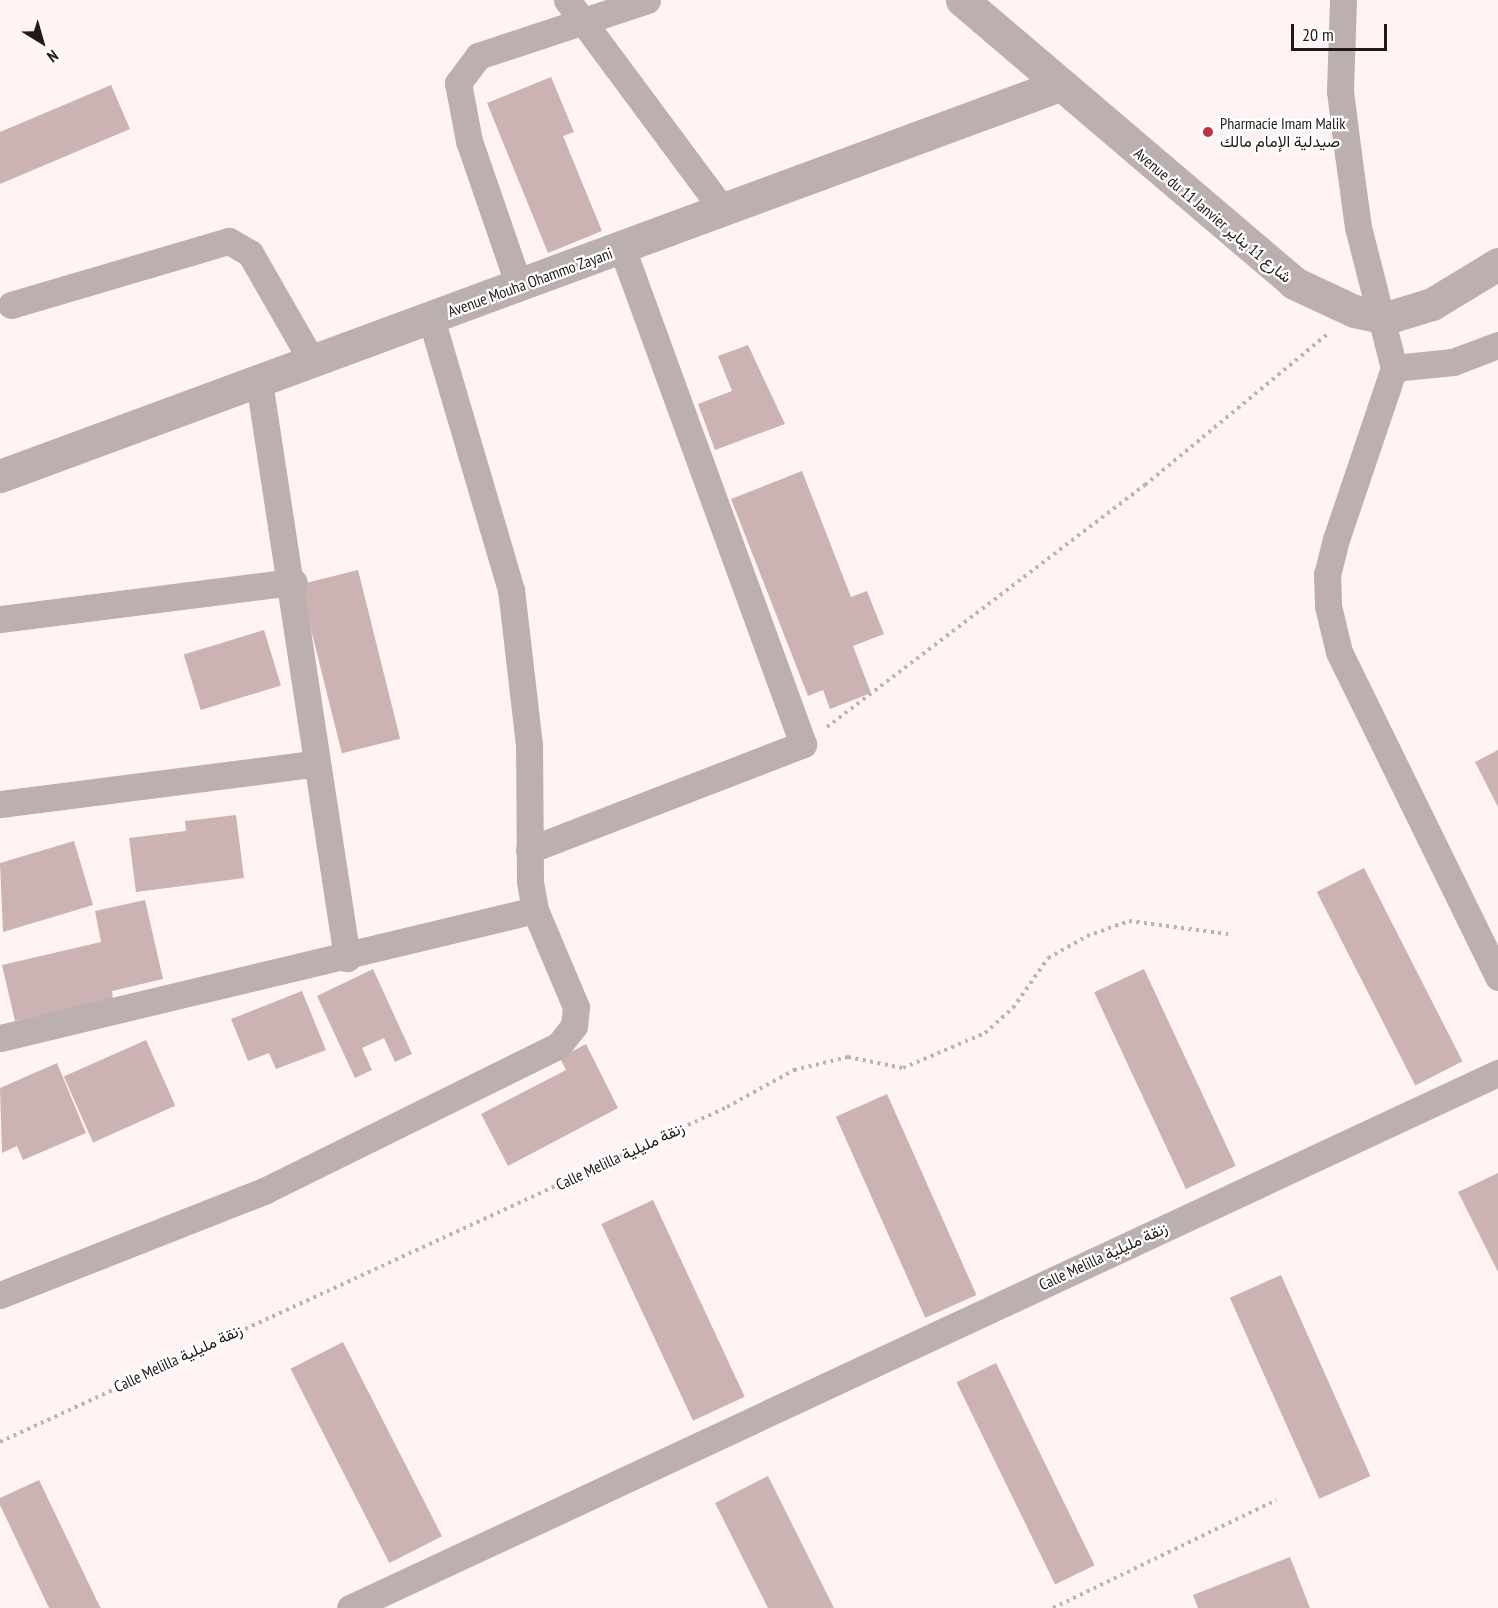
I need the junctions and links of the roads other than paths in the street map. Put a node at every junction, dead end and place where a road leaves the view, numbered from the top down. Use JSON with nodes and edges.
{"nodes":[{"id":1,"x":647,"y":0,"type":"edge"},
{"id":2,"x":962,"y":0,"type":"edge"},
{"id":3,"x":1343,"y":0,"type":"edge"},
{"id":4,"x":575,"y":11,"type":"edge"},
{"id":5,"x":1060,"y":85,"type":"junction"},
{"id":6,"x":723,"y":210,"type":"junction"},
{"id":7,"x":622,"y":248,"type":"junction"},
{"id":8,"x":1498,"y":264,"type":"edge"},
{"id":9,"x":519,"y":286,"type":"junction"},
{"id":10,"x":11,"y":305,"type":"dead end"},
{"id":11,"x":1386,"y":318,"type":"junction"},
{"id":12,"x":431,"y":319,"type":"junction"},
{"id":13,"x":1498,"y":345,"type":"edge"},
{"id":14,"x":313,"y":363,"type":"junction"},
{"id":15,"x":1394,"y":368,"type":"junction"},
{"id":16,"x":260,"y":382,"type":"junction"},
{"id":17,"x":0,"y":476,"type":"edge"},
{"id":18,"x":294,"y":582,"type":"junction"},
{"id":19,"x":0,"y":619,"type":"edge"},
{"id":20,"x":315,"y":764,"type":"junction"},
{"id":21,"x":0,"y":804,"type":"edge"},
{"id":22,"x":529,"y":850,"type":"junction"},
{"id":23,"x":535,"y":910,"type":"junction"},
{"id":24,"x":347,"y":958,"type":"junction"},
{"id":25,"x":1498,"y":977,"type":"edge"},
{"id":26,"x":1,"y":1033,"type":"edge"},
{"id":27,"x":1498,"y":1072,"type":"edge"},
{"id":28,"x":0,"y":1295,"type":"edge"},
{"id":29,"x":350,"y":1608,"type":"edge"}],
"edges":[{"from":1,"to":4,"type":"street"},
{"from":2,"to":5,"type":"street","name":"Avenue du 11 Janvier شارع 11 يناير"},
{"from":3,"to":11,"type":"street"},
{"from":4,"to":6,"type":"street"},
{"from":4,"to":9,"type":"street"},
{"from":5,"to":6,"type":"street","name":"Avenue Mouha Ohammo Zayani"},
{"from":5,"to":11,"type":"street","name":"Avenue du 11 Janvier شارع 11 يناير"},
{"from":6,"to":7,"type":"street","name":"Avenue Mouha Ohammo Zayani"},
{"from":7,"to":9,"type":"street","name":"Avenue Mouha Ohammo Zayani"},
{"from":7,"to":22,"type":"street"},
{"from":8,"to":11,"type":"street","name":"Avenue du 11 Janvier شارع 11 يناير"},
{"from":9,"to":12,"type":"street","name":"Avenue Mouha Ohammo Zayani"},
{"from":10,"to":14,"type":"street"},
{"from":11,"to":15,"type":"street"},
{"from":12,"to":14,"type":"street","name":"Avenue Mouha Ohammo Zayani"},
{"from":12,"to":22,"type":"street"},
{"from":13,"to":15,"type":"street"},
{"from":14,"to":16,"type":"street","name":"Avenue Mouha Ohammo Zayani"},
{"from":15,"to":25,"type":"street"},
{"from":16,"to":17,"type":"street","name":"Avenue Mouha Ohammo Zayani"},
{"from":16,"to":18,"type":"street"},
{"from":18,"to":19,"type":"street"},
{"from":18,"to":20,"type":"street"},
{"from":20,"to":21,"type":"street"},
{"from":20,"to":24,"type":"street"},
{"from":22,"to":23,"type":"street"},
{"from":23,"to":24,"type":"street"},
{"from":23,"to":28,"type":"street"},
{"from":24,"to":26,"type":"street"},
{"from":27,"to":29,"type":"street","name":"Calle Melilla زنقة مليلية"}]}
